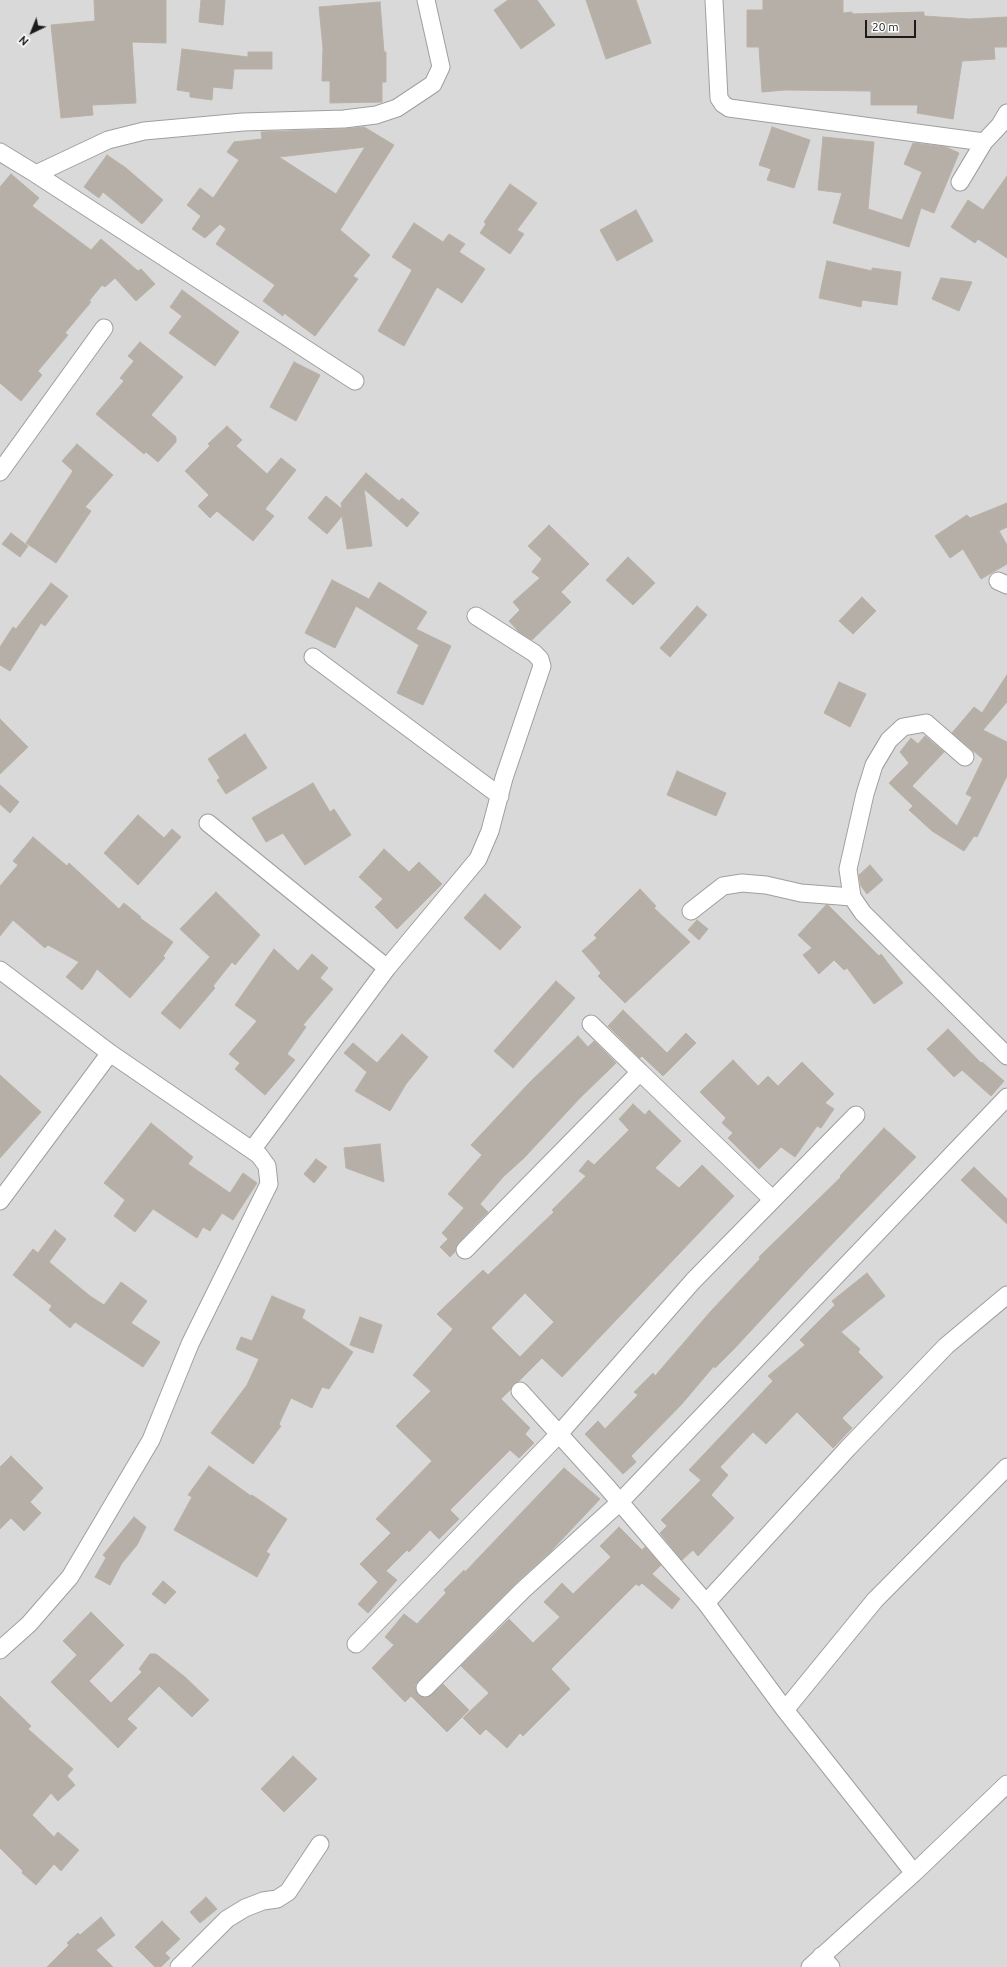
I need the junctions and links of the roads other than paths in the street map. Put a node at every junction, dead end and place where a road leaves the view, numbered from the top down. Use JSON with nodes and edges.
{"nodes":[{"id":1,"x":426,"y":0,"type":"edge"},
{"id":2,"x":714,"y":0,"type":"edge"},
{"id":3,"x":1005,"y":122,"type":"edge"},
{"id":4,"x":984,"y":142,"type":"junction"},
{"id":5,"x":0,"y":152,"type":"edge"},
{"id":6,"x":36,"y":174,"type":"junction"},
{"id":7,"x":960,"y":182,"type":"dead end"},
{"id":8,"x":104,"y":328,"type":"dead end"},
{"id":9,"x":355,"y":381,"type":"dead end"},
{"id":10,"x":0,"y":472,"type":"edge"},
{"id":11,"x":476,"y":616,"type":"dead end"},
{"id":12,"x":313,"y":658,"type":"dead end"},
{"id":13,"x":965,"y":757,"type":"dead end"},
{"id":14,"x":500,"y":796,"type":"junction"},
{"id":15,"x":208,"y":823,"type":"dead end"},
{"id":16,"x":852,"y":897,"type":"junction"},
{"id":17,"x":691,"y":911,"type":"dead end"},
{"id":18,"x":387,"y":968,"type":"junction"},
{"id":19,"x":0,"y":970,"type":"edge"},
{"id":20,"x":591,"y":1024,"type":"dead end"},
{"id":21,"x":110,"y":1053,"type":"junction"},
{"id":22,"x":1007,"y":1056,"type":"edge"},
{"id":23,"x":640,"y":1072,"type":"junction"},
{"id":24,"x":1007,"y":1097,"type":"edge"},
{"id":25,"x":856,"y":1114,"type":"dead end"},
{"id":26,"x":252,"y":1150,"type":"junction"},
{"id":27,"x":772,"y":1199,"type":"junction"},
{"id":28,"x":0,"y":1201,"type":"edge"},
{"id":29,"x":465,"y":1250,"type":"dead end"},
{"id":30,"x":1007,"y":1295,"type":"edge"},
{"id":31,"x":520,"y":1391,"type":"dead end"},
{"id":32,"x":558,"y":1434,"type":"junction"},
{"id":33,"x":1007,"y":1467,"type":"edge"},
{"id":34,"x":620,"y":1502,"type":"junction"},
{"id":35,"x":706,"y":1603,"type":"junction"},
{"id":36,"x":356,"y":1644,"type":"dead end"},
{"id":37,"x":0,"y":1650,"type":"edge"},
{"id":38,"x":425,"y":1688,"type":"dead end"},
{"id":39,"x":785,"y":1710,"type":"junction"},
{"id":40,"x":1007,"y":1784,"type":"edge"},
{"id":41,"x":320,"y":1844,"type":"dead end"},
{"id":42,"x":914,"y":1873,"type":"junction"},
{"id":43,"x":821,"y":1963,"type":"edge"},
{"id":44,"x":179,"y":1967,"type":"edge"}],
"edges":[{"from":1,"to":6,"type":"street"},
{"from":2,"to":4,"type":"street"},
{"from":3,"to":4,"type":"street"},
{"from":4,"to":7,"type":"street"},
{"from":5,"to":6,"type":"street"},
{"from":6,"to":9,"type":"street"},
{"from":8,"to":10,"type":"street"},
{"from":11,"to":14,"type":"street"},
{"from":12,"to":14,"type":"street"},
{"from":13,"to":16,"type":"street"},
{"from":14,"to":18,"type":"street"},
{"from":15,"to":18,"type":"street"},
{"from":16,"to":17,"type":"street"},
{"from":16,"to":22,"type":"street"},
{"from":18,"to":26,"type":"street"},
{"from":19,"to":21,"type":"street"},
{"from":20,"to":23,"type":"street"},
{"from":21,"to":26,"type":"street"},
{"from":21,"to":28,"type":"street"},
{"from":23,"to":27,"type":"street"},
{"from":23,"to":29,"type":"street"},
{"from":24,"to":34,"type":"street"},
{"from":25,"to":27,"type":"street"},
{"from":26,"to":37,"type":"street"},
{"from":27,"to":32,"type":"street"},
{"from":30,"to":35,"type":"street"},
{"from":31,"to":32,"type":"street"},
{"from":32,"to":34,"type":"street"},
{"from":32,"to":36,"type":"street"},
{"from":33,"to":39,"type":"street"},
{"from":34,"to":35,"type":"street"},
{"from":34,"to":38,"type":"street"},
{"from":35,"to":39,"type":"street"},
{"from":39,"to":42,"type":"street"},
{"from":40,"to":42,"type":"street"},
{"from":41,"to":44,"type":"street"},
{"from":42,"to":43,"type":"street"}]}
